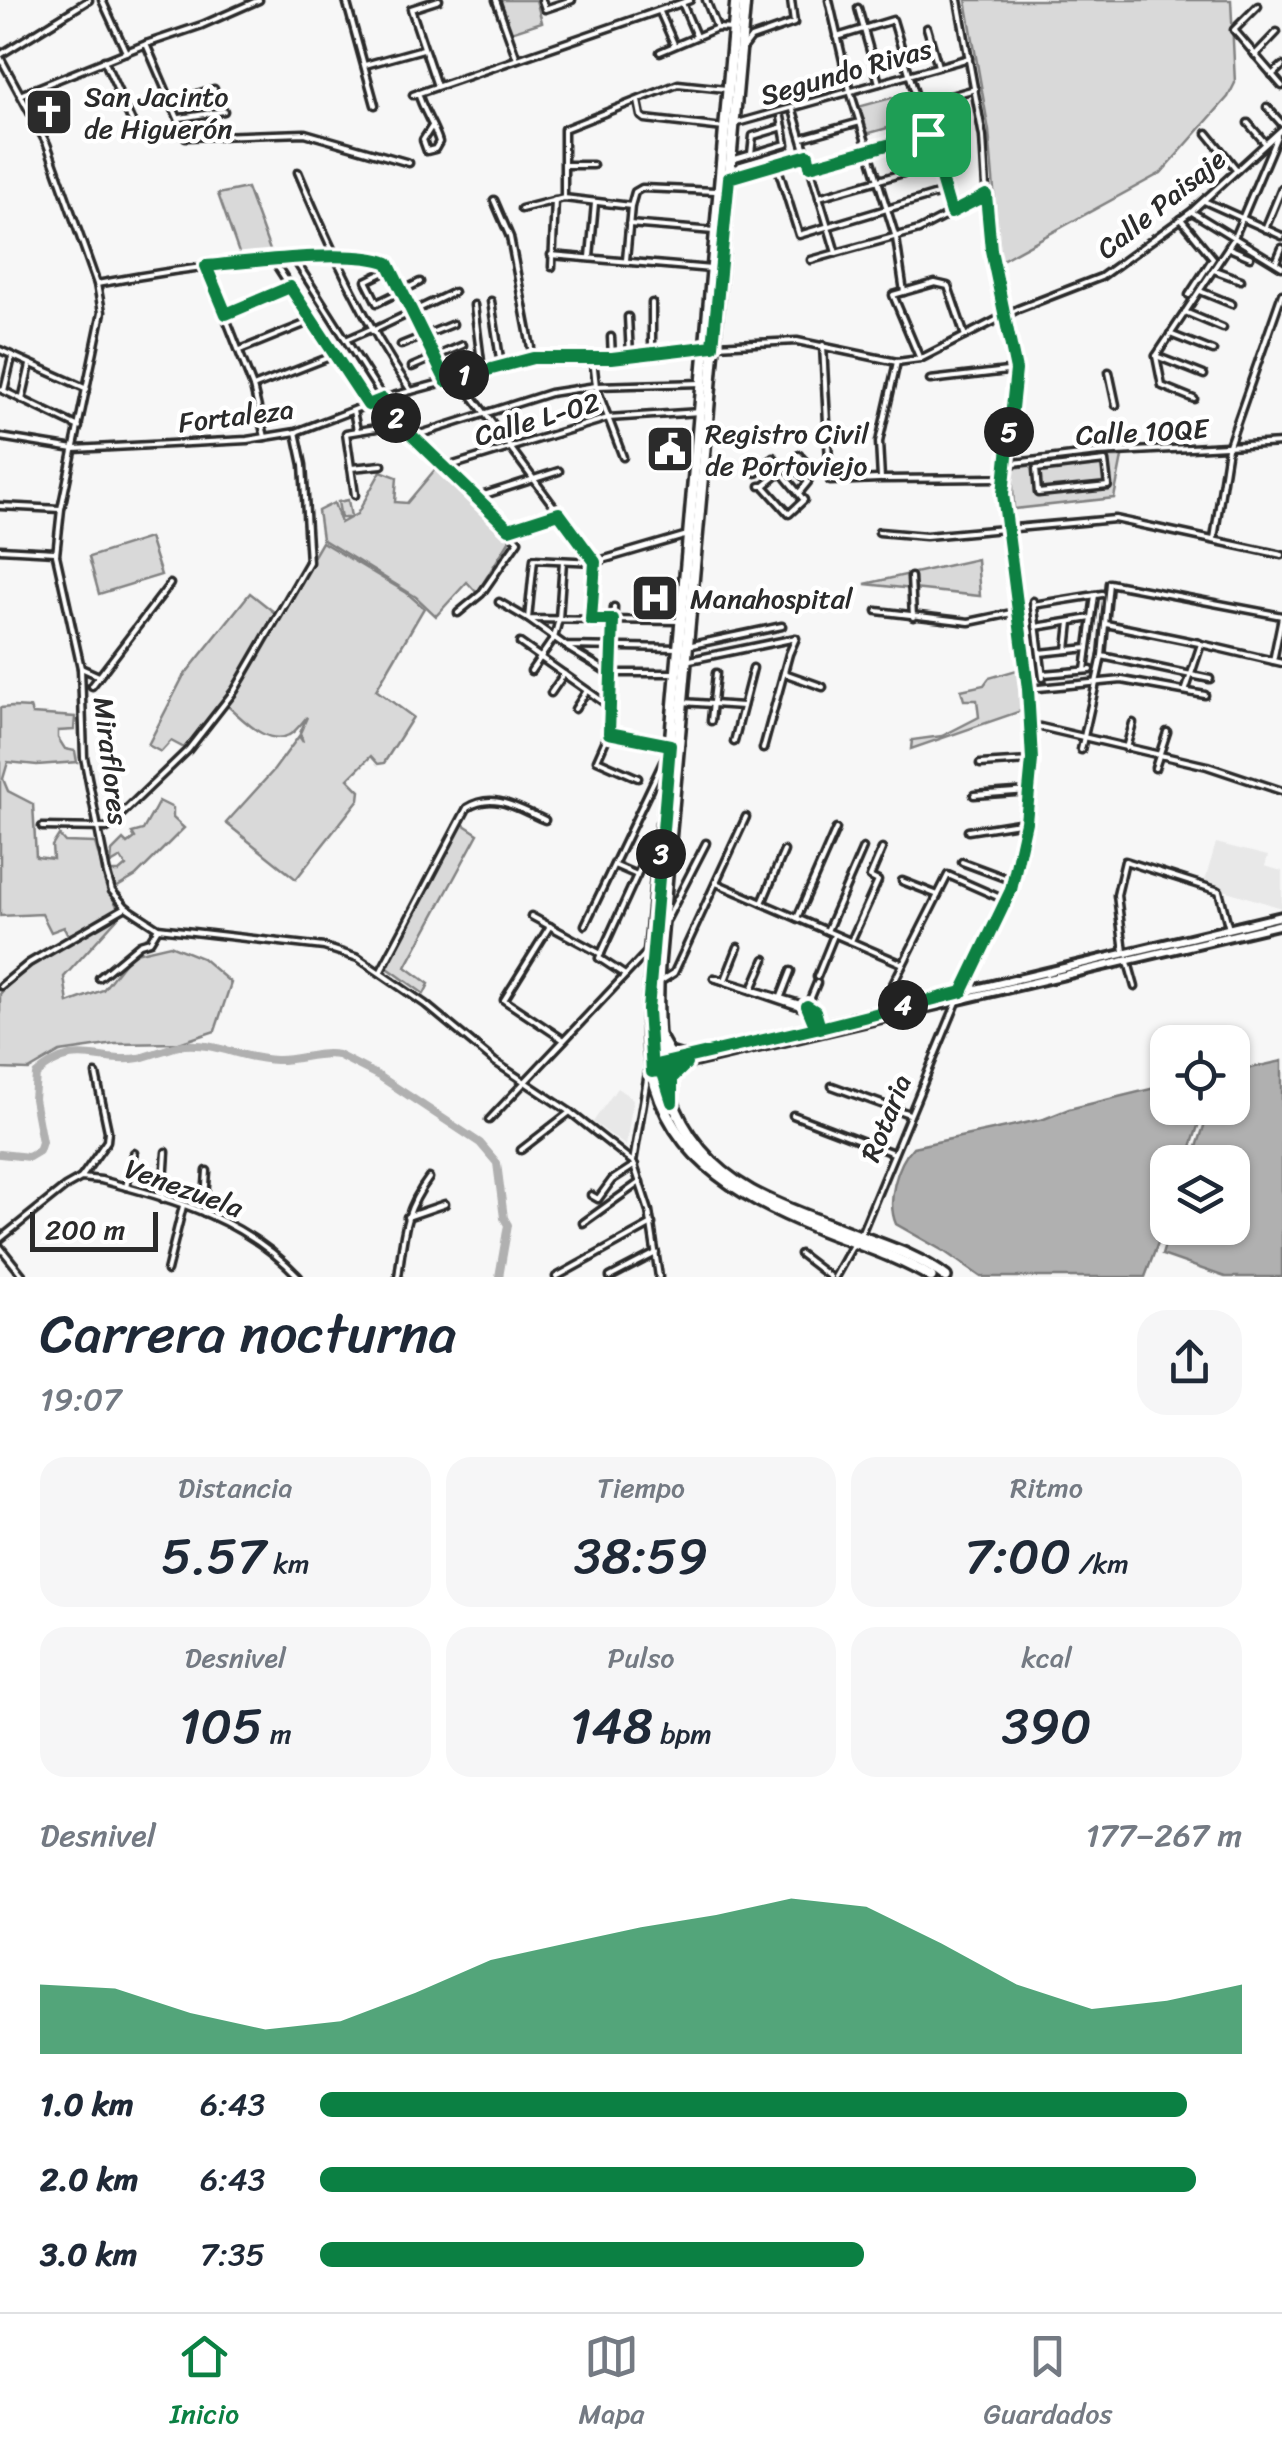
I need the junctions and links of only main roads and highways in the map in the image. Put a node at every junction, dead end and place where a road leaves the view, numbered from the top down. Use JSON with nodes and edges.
{"nodes":[{"id":1,"x":736,"y":0,"type":"edge"},
{"id":2,"x":744,"y":0,"type":"edge"},
{"id":3,"x":732,"y":90,"type":"junction"},
{"id":4,"x":729,"y":126,"type":"junction"},
{"id":5,"x":710,"y":346,"type":"junction"},
{"id":6,"x":683,"y":627,"type":"junction"},
{"id":7,"x":683,"y":647,"type":"junction"},
{"id":8,"x":1282,"y":916,"type":"edge"},
{"id":9,"x":1282,"y":924,"type":"edge"},
{"id":10,"x":1243,"y":929,"type":"junction"},
{"id":11,"x":1126,"y":959,"type":"junction"},
{"id":12,"x":1083,"y":966,"type":"junction"},
{"id":13,"x":657,"y":1022,"type":"junction"},
{"id":14,"x":686,"y":1062,"type":"junction"},
{"id":15,"x":656,"y":1068,"type":"junction"},
{"id":16,"x":672,"y":1102,"type":"junction"},
{"id":17,"x":857,"y":1240,"type":"junction"},
{"id":18,"x":931,"y":1277,"type":"edge"},
{"id":19,"x":946,"y":1277,"type":"edge"}],
"edges":[{"from":1,"to":3,"type":"main road"},
{"from":2,"to":3,"type":"main road"},
{"from":3,"to":4,"type":"main road"},
{"from":4,"to":5,"type":"main road"},
{"from":4,"to":5,"type":"main road"},
{"from":5,"to":6,"type":"main road"},
{"from":5,"to":6,"type":"main road"},
{"from":6,"to":7,"type":"main road"},
{"from":7,"to":13,"type":"main road"},
{"from":7,"to":15,"type":"main road"},
{"from":8,"to":10,"type":"main road"},
{"from":9,"to":10,"type":"main road"},
{"from":10,"to":11,"type":"main road"},
{"from":10,"to":11,"type":"main road"},
{"from":11,"to":12,"type":"main road"},
{"from":12,"to":14,"type":"main road"},
{"from":12,"to":14,"type":"main road"},
{"from":13,"to":14,"type":"main road"},
{"from":13,"to":15,"type":"main road"},
{"from":14,"to":15,"type":"main road"},
{"from":14,"to":16,"type":"main road"},
{"from":15,"to":16,"type":"main road"},
{"from":15,"to":17,"type":"main road"},
{"from":16,"to":17,"type":"main road"},
{"from":17,"to":18,"type":"main road"},
{"from":17,"to":19,"type":"main road"}]}
